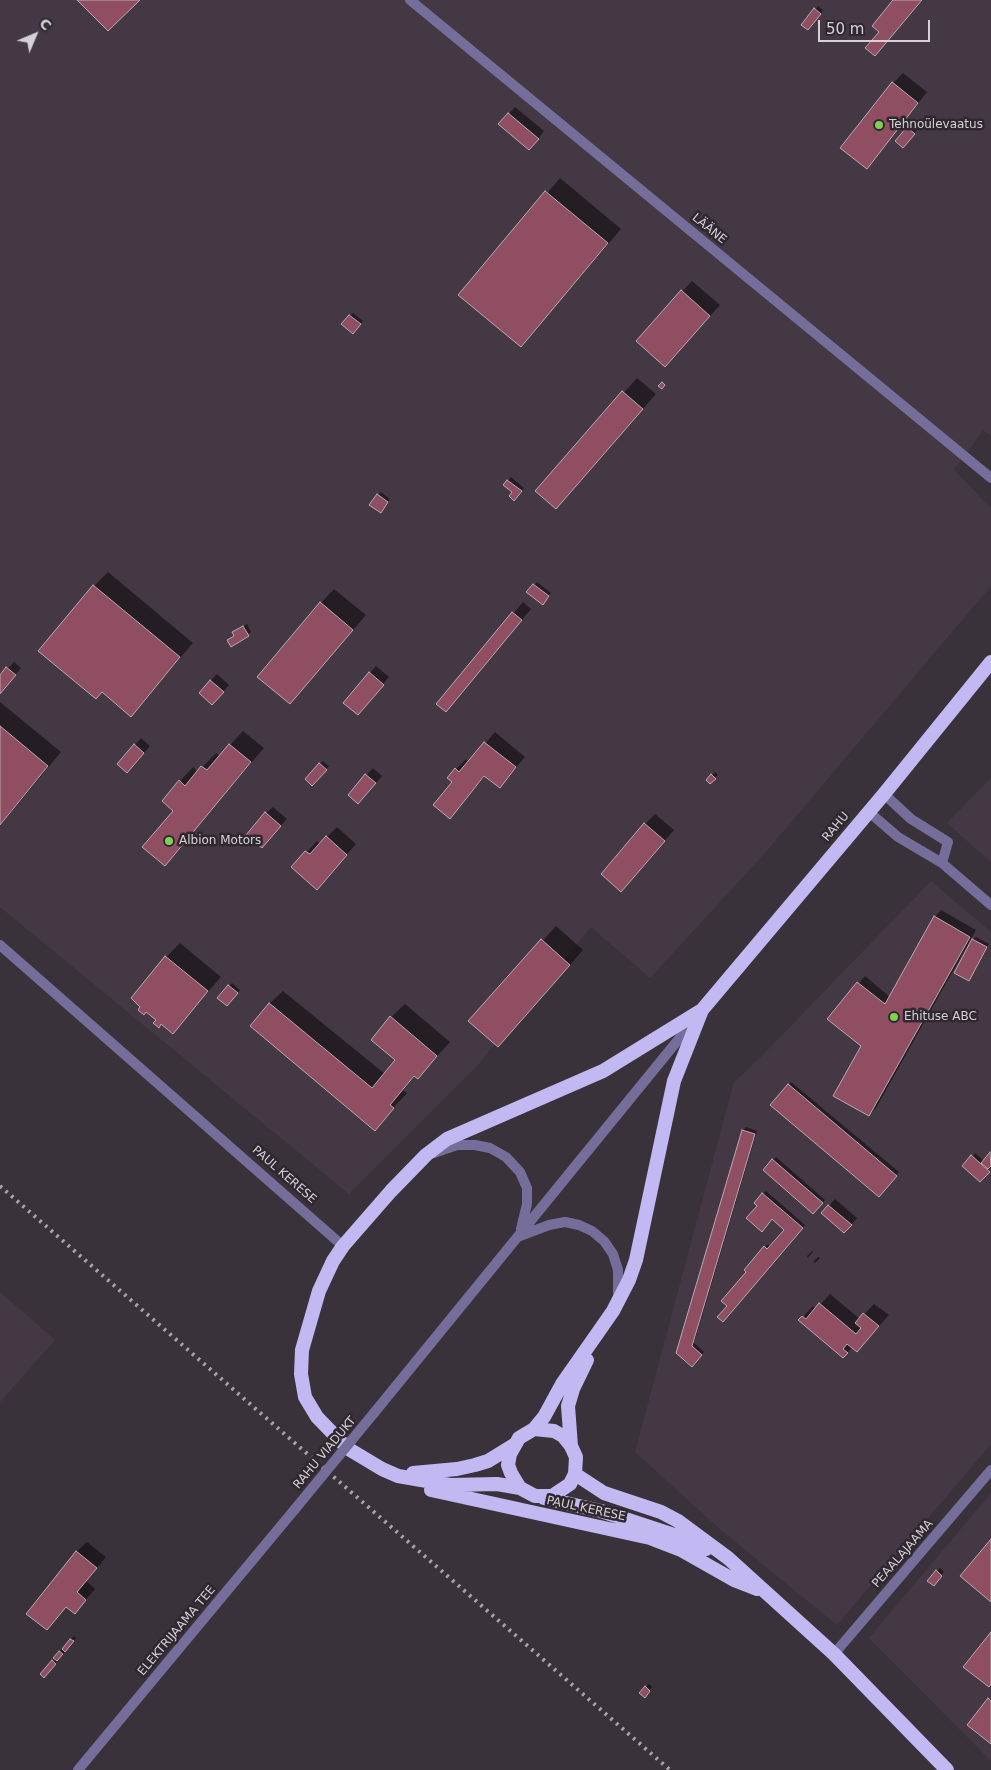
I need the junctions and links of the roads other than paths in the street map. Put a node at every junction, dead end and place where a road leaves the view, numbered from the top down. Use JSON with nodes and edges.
{"nodes":[{"id":1,"x":410,"y":0,"type":"edge"},
{"id":2,"x":991,"y":478,"type":"edge"},
{"id":3,"x":991,"y":662,"type":"edge"},
{"id":4,"x":884,"y":794,"type":"junction"},
{"id":5,"x":869,"y":812,"type":"junction"},
{"id":6,"x":942,"y":863,"type":"junction"},
{"id":7,"x":991,"y":905,"type":"edge"},
{"id":8,"x":0,"y":945,"type":"edge"},
{"id":9,"x":702,"y":1010,"type":"junction"},
{"id":10,"x":426,"y":1155,"type":"junction"},
{"id":11,"x":517,"y":1238,"type":"junction"},
{"id":12,"x":343,"y":1246,"type":"junction"},
{"id":13,"x":618,"y":1298,"type":"junction"},
{"id":14,"x":596,"y":1336,"type":"junction"},
{"id":15,"x":534,"y":1429,"type":"junction"},
{"id":16,"x":514,"y":1445,"type":"junction"},
{"id":17,"x":571,"y":1446,"type":"junction"},
{"id":18,"x":991,"y":1470,"type":"edge"},
{"id":19,"x":393,"y":1474,"type":"junction"},
{"id":20,"x":575,"y":1474,"type":"junction"},
{"id":21,"x":520,"y":1488,"type":"junction"},
{"id":22,"x":543,"y":1498,"type":"junction"},
{"id":23,"x":295,"y":1509,"type":"joint"},
{"id":24,"x":739,"y":1568,"type":"junction"},
{"id":25,"x":762,"y":1590,"type":"junction"},
{"id":26,"x":834,"y":1654,"type":"junction"},
{"id":27,"x":78,"y":1770,"type":"edge"},
{"id":28,"x":947,"y":1770,"type":"edge"}],
"edges":[{"from":1,"to":2,"type":"street","name":"LÄÄNE"},
{"from":3,"to":4,"type":"highway","name":"RAHU"},
{"from":4,"to":5,"type":"highway","name":"RAHU"},
{"from":4,"to":6,"type":"street"},
{"from":5,"to":6,"type":"street"},
{"from":5,"to":9,"type":"highway","name":"RAHU"},
{"from":6,"to":7,"type":"street"},
{"from":8,"to":12,"type":"street","name":"PAUL KERESE"},
{"from":9,"to":10,"type":"highway"},
{"from":9,"to":11,"type":"street","name":"RAHU VIADUKT"},
{"from":9,"to":13,"type":"highway"},
{"from":10,"to":11,"type":"street"},
{"from":10,"to":12,"type":"highway"},
{"from":11,"to":13,"type":"street"},
{"from":11,"to":23,"type":"street","name":"RAHU VIADUKT","bridge":true},
{"from":12,"to":19,"type":"highway","name":"PAUL KERESE"},
{"from":13,"to":14,"type":"highway"},
{"from":14,"to":15,"type":"highway"},
{"from":14,"to":17,"type":"highway"},
{"from":15,"to":16,"type":"highway"},
{"from":15,"to":17,"type":"highway"},
{"from":16,"to":19,"type":"highway","name":"PAUL KERESE"},
{"from":16,"to":21,"type":"highway"},
{"from":17,"to":20,"type":"highway"},
{"from":18,"to":26,"type":"street","name":"PEAALAJAAMA"},
{"from":19,"to":21,"type":"highway","name":"PAUL KERESE"},
{"from":19,"to":25,"type":"highway","name":"PAUL KERESE"},
{"from":20,"to":22,"type":"highway"},
{"from":20,"to":24,"type":"highway","name":"PAUL KERESE"},
{"from":21,"to":22,"type":"highway"},
{"from":22,"to":24,"type":"highway","name":"PAUL KERESE"},
{"from":23,"to":27,"type":"street","name":"ELEKTRIJAAMA TEE"},
{"from":24,"to":25,"type":"highway","name":"PAUL KERESE"},
{"from":25,"to":26,"type":"highway","name":"PAUL KERESE"},
{"from":26,"to":28,"type":"highway","name":"PAUL KERESE"}]}
